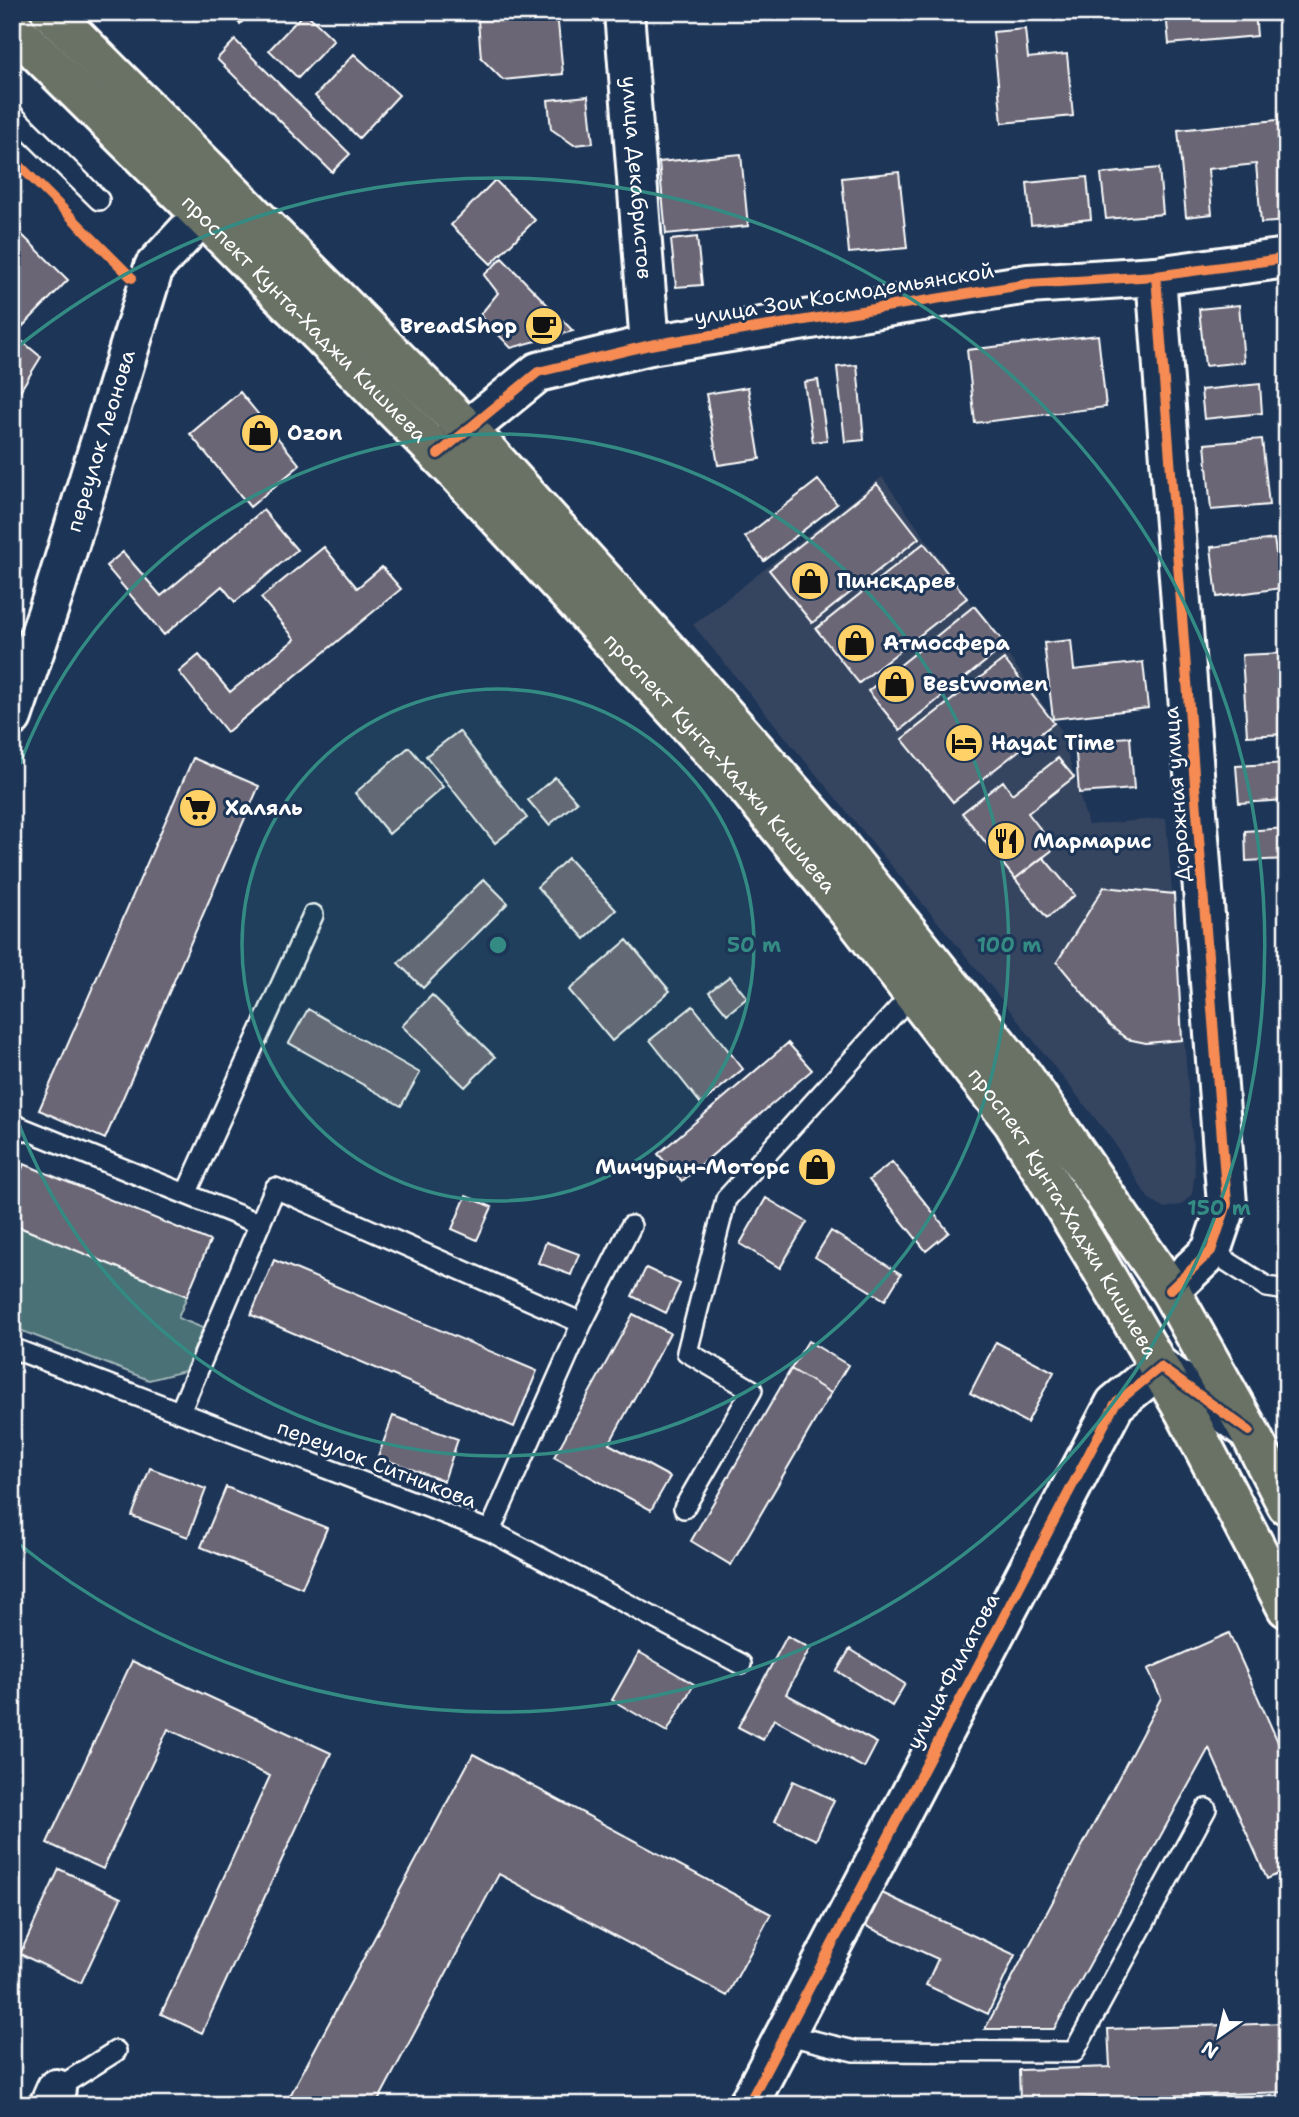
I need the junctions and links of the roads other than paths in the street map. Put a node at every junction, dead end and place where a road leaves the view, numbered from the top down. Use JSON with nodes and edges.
{"nodes":[{"id":1,"x":51,"y":12,"type":"edge"},
{"id":2,"x":624,"y":12,"type":"edge"},
{"id":3,"x":12,"y":27,"type":"edge"},
{"id":4,"x":12,"y":114,"type":"edge"},
{"id":5,"x":99,"y":200,"type":"dead end"},
{"id":6,"x":215,"y":202,"type":"junction"},
{"id":7,"x":1287,"y":258,"type":"edge"},
{"id":8,"x":1156,"y":275,"type":"junction"},
{"id":9,"x":650,"y":345,"type":"junction"},
{"id":10,"x":467,"y":429,"type":"junction"},
{"id":11,"x":438,"y":454,"type":"junction"},
{"id":12,"x":12,"y":717,"type":"edge"},
{"id":13,"x":313,"y":915,"type":"dead end"},
{"id":14,"x":912,"y":994,"type":"junction"},
{"id":15,"x":12,"y":1124,"type":"edge"},
{"id":16,"x":186,"y":1194,"type":"junction"},
{"id":17,"x":260,"y":1224,"type":"junction"},
{"id":18,"x":631,"y":1226,"type":"dead end"},
{"id":19,"x":1211,"y":1251,"type":"junction"},
{"id":20,"x":1170,"y":1290,"type":"junction"},
{"id":21,"x":1287,"y":1290,"type":"edge"},
{"id":22,"x":582,"y":1323,"type":"junction"},
{"id":23,"x":12,"y":1348,"type":"edge"},
{"id":24,"x":1160,"y":1367,"type":"junction"},
{"id":25,"x":180,"y":1412,"type":"junction"},
{"id":26,"x":1249,"y":1431,"type":"junction"},
{"id":27,"x":1287,"y":1505,"type":"edge"},
{"id":28,"x":684,"y":1508,"type":"dead end"},
{"id":29,"x":489,"y":1531,"type":"junction"},
{"id":30,"x":1287,"y":1608,"type":"edge"},
{"id":31,"x":741,"y":1664,"type":"dead end"},
{"id":32,"x":1206,"y":1809,"type":"dead end"},
{"id":33,"x":784,"y":2034,"type":"junction"},
{"id":34,"x":116,"y":2051,"type":"dead end"},
{"id":35,"x":53,"y":2097,"type":"edge"},
{"id":36,"x":748,"y":2105,"type":"edge"}],
"edges":[{"from":1,"to":6,"type":"main road","name":"проспект Кунта-Хаджи Кишиева"},
{"from":2,"to":9,"type":"street","name":"улица Декабристов"},
{"from":3,"to":6,"type":"main road","name":"проспект Кунта-Хаджи Кишиева"},
{"from":4,"to":5,"type":"lane"},
{"from":6,"to":10,"type":"main road","name":"проспект Кунта-Хаджи Кишиева"},
{"from":6,"to":11,"type":"main road","name":"проспект Кунта-Хаджи Кишиева"},
{"from":6,"to":12,"type":"street","name":"переулок Леонова"},
{"from":7,"to":8,"type":"street","name":"улица Зои Космодемьянской"},
{"from":8,"to":9,"type":"street","name":"улица Зои Космодемьянской"},
{"from":8,"to":19,"type":"street","name":"Дорожная улица"},
{"from":9,"to":10,"type":"street","name":"улица Зои Космодемьянской"},
{"from":10,"to":11,"type":"street","name":"улица Зои Космодемьянской"},
{"from":10,"to":20,"type":"main road","name":"проспект Кунта-Хаджи Кишиева"},
{"from":11,"to":14,"type":"main road","name":"проспект Кунта-Хаджи Кишиева"},
{"from":13,"to":16,"type":"lane"},
{"from":14,"to":24,"type":"main road","name":"проспект Кунта-Хаджи Кишиева"},
{"from":14,"to":28,"type":"lane"},
{"from":15,"to":16,"type":"lane"},
{"from":16,"to":17,"type":"lane"},
{"from":17,"to":22,"type":"lane"},
{"from":17,"to":25,"type":"lane"},
{"from":18,"to":22,"type":"lane","name":"переулок Ситникова"},
{"from":19,"to":20,"type":"street","name":"Дорожная улица"},
{"from":19,"to":21,"type":"lane"},
{"from":20,"to":26,"type":"main road","name":"проспект Кунта-Хаджи Кишиева"},
{"from":22,"to":29,"type":"lane","name":"переулок Ситникова"},
{"from":23,"to":25,"type":"lane","name":"переулок Ситникова"},
{"from":24,"to":26,"type":"street"},
{"from":24,"to":30,"type":"main road","name":"проспект Кунта-Хаджи Кишиева"},
{"from":24,"to":33,"type":"street","name":"улица Филатова"},
{"from":25,"to":29,"type":"lane","name":"переулок Ситникова"},
{"from":26,"to":27,"type":"main road","name":"проспект Кунта-Хаджи Кишиева"},
{"from":29,"to":31,"type":"lane"},
{"from":32,"to":33,"type":"lane"},
{"from":33,"to":36,"type":"street","name":"улица Филатова"},
{"from":34,"to":35,"type":"lane"}]}
